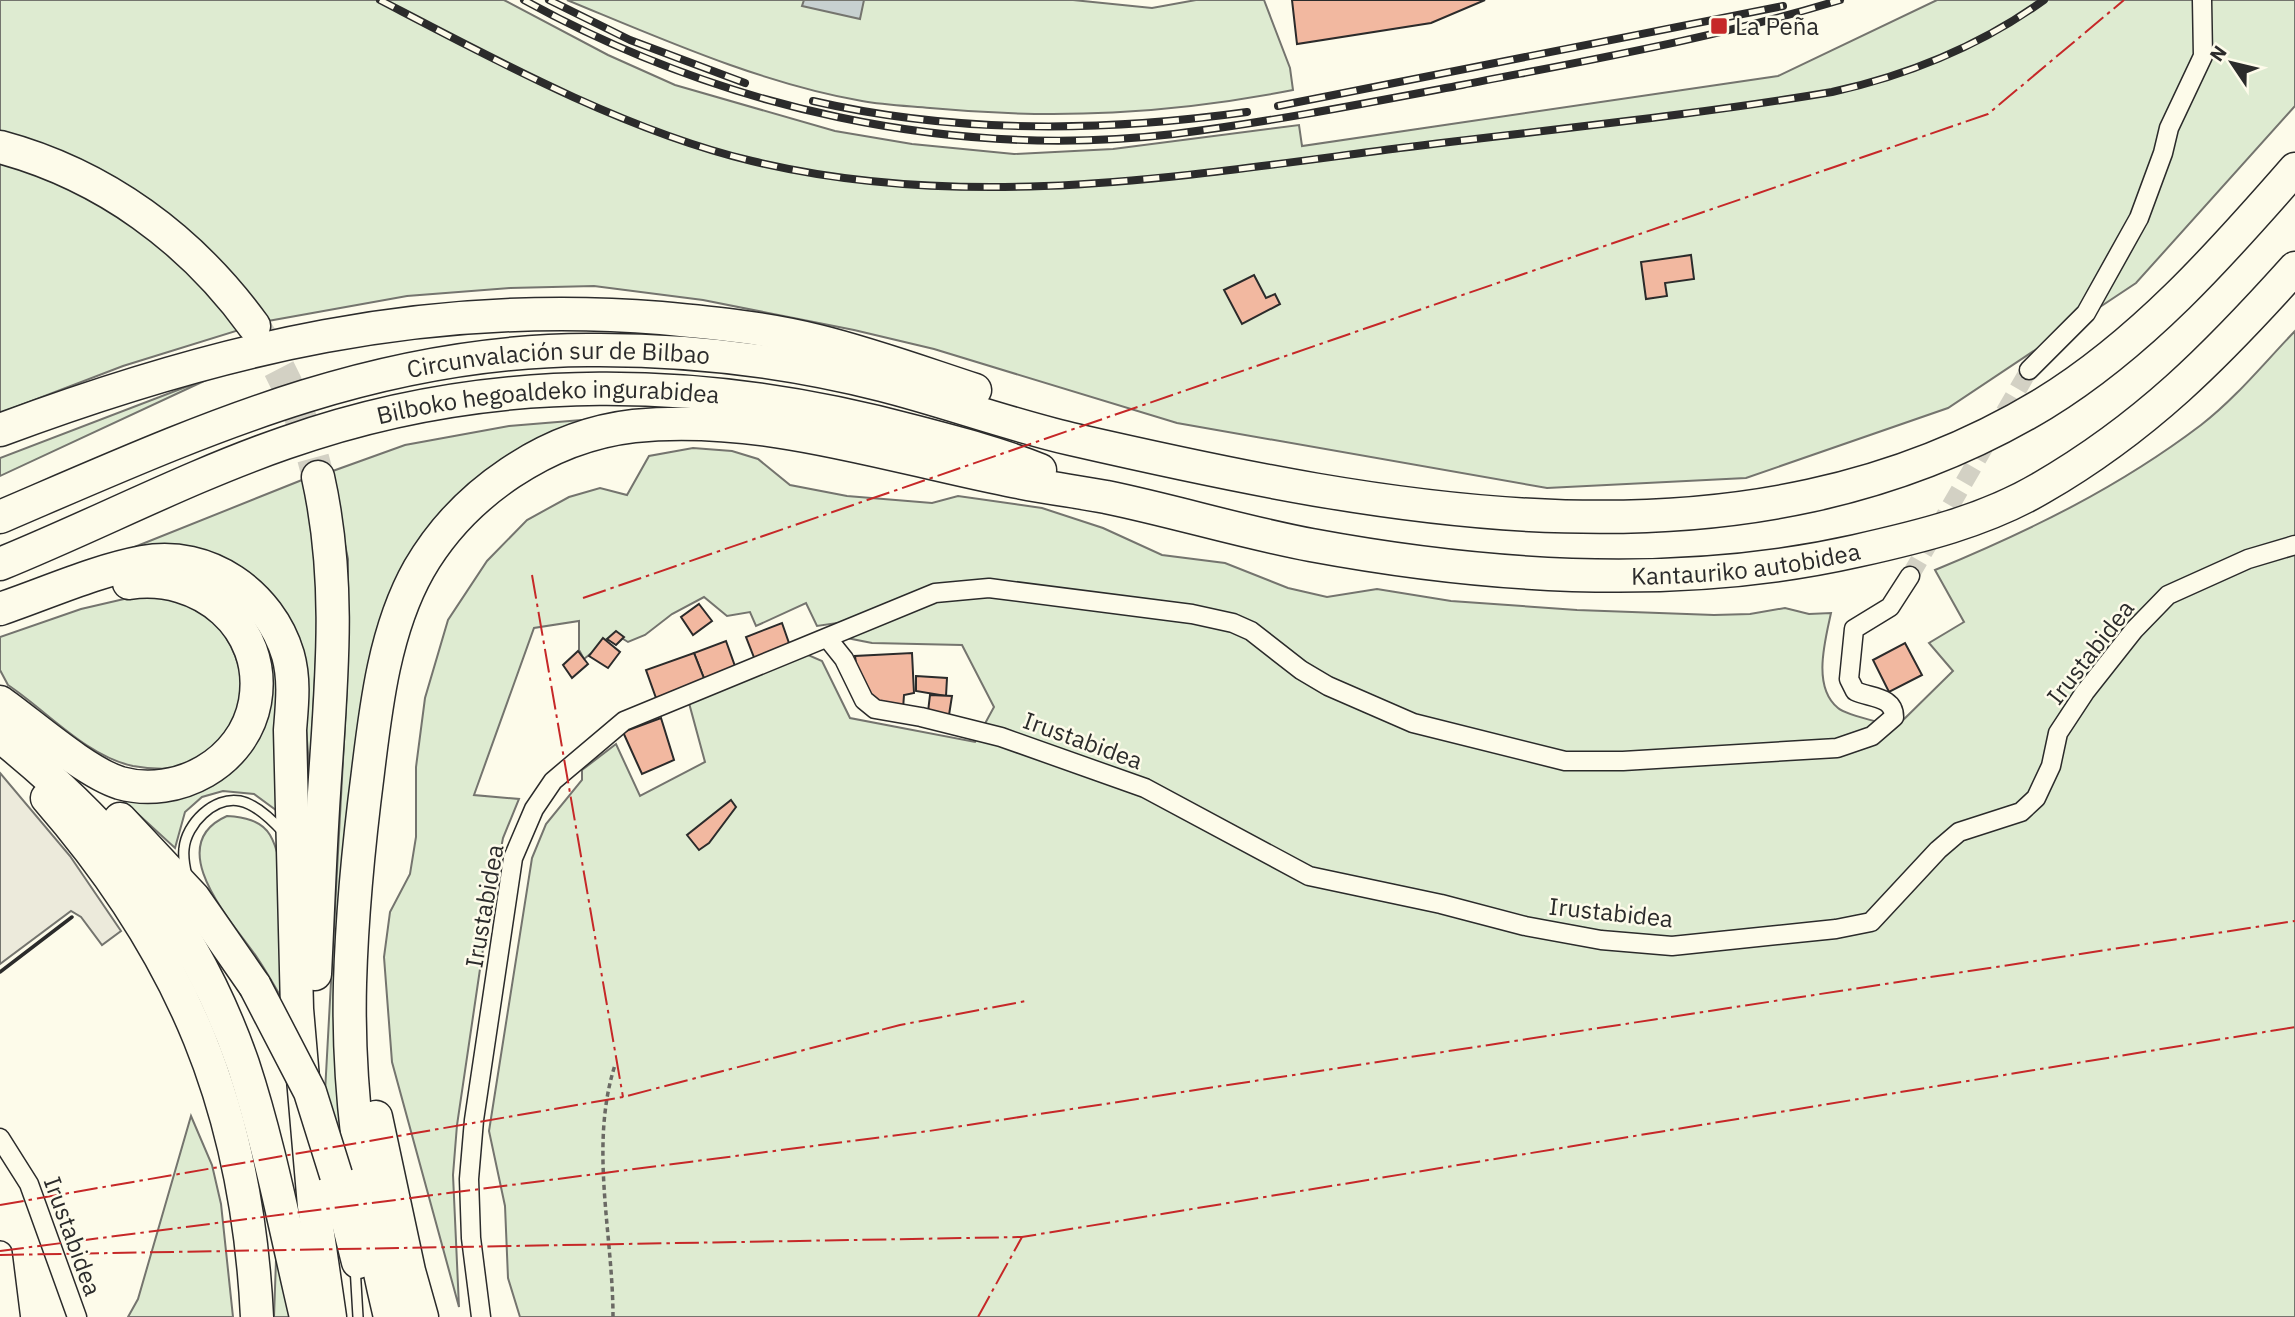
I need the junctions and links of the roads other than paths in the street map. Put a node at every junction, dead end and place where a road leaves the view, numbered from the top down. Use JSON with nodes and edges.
{"nodes":[{"id":1,"x":2203,"y":0,"type":"edge"},
{"id":2,"x":0,"y":147,"type":"edge"},
{"id":3,"x":2295,"y":169,"type":"edge"},
{"id":4,"x":2295,"y":268,"type":"edge"},
{"id":5,"x":254,"y":326,"type":"tunnel mouth"},
{"id":6,"x":211,"y":362,"type":"junction"},
{"id":7,"x":2029,"y":370,"type":"tunnel mouth"},
{"id":8,"x":0,"y":430,"type":"edge"},
{"id":9,"x":286,"y":442,"type":"junction"},
{"id":10,"x":0,"y":446,"type":"edge"},
{"id":11,"x":1133,"y":451,"type":"junction"},
{"id":12,"x":318,"y":477,"type":"tunnel mouth"},
{"id":13,"x":1110,"y":498,"type":"junction"},
{"id":14,"x":0,"y":517,"type":"edge"},
{"id":15,"x":2295,"y":545,"type":"edge"},
{"id":16,"x":0,"y":564,"type":"edge"},
{"id":17,"x":1910,"y":576,"type":"tunnel mouth"},
{"id":18,"x":0,"y":584,"type":"edge"},
{"id":19,"x":0,"y":609,"type":"edge"},
{"id":20,"x":0,"y":621,"type":"edge"},
{"id":21,"x":828,"y":639,"type":"junction"},
{"id":22,"x":0,"y":703,"type":"edge"},
{"id":23,"x":0,"y":736,"type":"edge"},
{"id":24,"x":0,"y":749,"type":"edge"},
{"id":25,"x":292,"y":842,"type":"junction"},
{"id":26,"x":194,"y":898,"type":"junction"},
{"id":27,"x":355,"y":903,"type":"junction"},
{"id":28,"x":0,"y":1138,"type":"edge"},
{"id":29,"x":314,"y":1206,"type":"junction"},
{"id":30,"x":355,"y":1250,"type":"junction"},
{"id":31,"x":0,"y":1254,"type":"edge"},
{"id":32,"x":8,"y":1317,"type":"edge"},
{"id":33,"x":77,"y":1317,"type":"edge"},
{"id":34,"x":257,"y":1317,"type":"edge"},
{"id":35,"x":306,"y":1317,"type":"edge"},
{"id":36,"x":330,"y":1317,"type":"edge"},
{"id":37,"x":358,"y":1317,"type":"edge"},
{"id":38,"x":374,"y":1317,"type":"edge"},
{"id":39,"x":390,"y":1317,"type":"edge"},
{"id":40,"x":422,"y":1317,"type":"edge"},
{"id":41,"x":481,"y":1317,"type":"edge"}],
"edges":[{"from":1,"to":7,"type":"street"},
{"from":2,"to":5,"type":"highway"},
{"from":3,"to":11,"type":"highway"},
{"from":4,"to":13,"type":"highway","name":"Kantauriko autobidea"},
{"from":6,"to":8,"type":"highway"},
{"from":6,"to":10,"type":"highway"},
{"from":6,"to":11,"type":"highway"},
{"from":9,"to":13,"type":"highway","name":"Bilboko hegoaldeko ingurabidea"},
{"from":9,"to":16,"type":"highway","name":"Bilboko hegoaldeko ingurabidea"},
{"from":9,"to":18,"type":"highway"},
{"from":11,"to":14,"type":"highway","name":"Circunvalación sur de Bilbao"},
{"from":12,"to":29,"type":"highway"},
{"from":13,"to":27,"type":"highway"},
{"from":15,"to":21,"type":"street","name":"Irustabidea"},
{"from":17,"to":21,"type":"street","name":"Irustabidea"},
{"from":19,"to":25,"type":"highway"},
{"from":20,"to":22,"type":"highway"},
{"from":21,"to":41,"type":"street","name":"Irustabidea"},
{"from":22,"to":26,"type":"highway"},
{"from":23,"to":35,"type":"highway"},
{"from":24,"to":34,"type":"highway"},
{"from":25,"to":26,"type":"lane"},
{"from":25,"to":29,"type":"highway"},
{"from":26,"to":30,"type":"highway","bridge":true},
{"from":27,"to":39,"type":"highway"},
{"from":27,"to":40,"type":"highway"},
{"from":28,"to":33,"type":"street","name":"Irustabidea"},
{"from":29,"to":36,"type":"highway"},
{"from":30,"to":37,"type":"lane"},
{"from":30,"to":38,"type":"highway"},
{"from":31,"to":32,"type":"street"}]}
